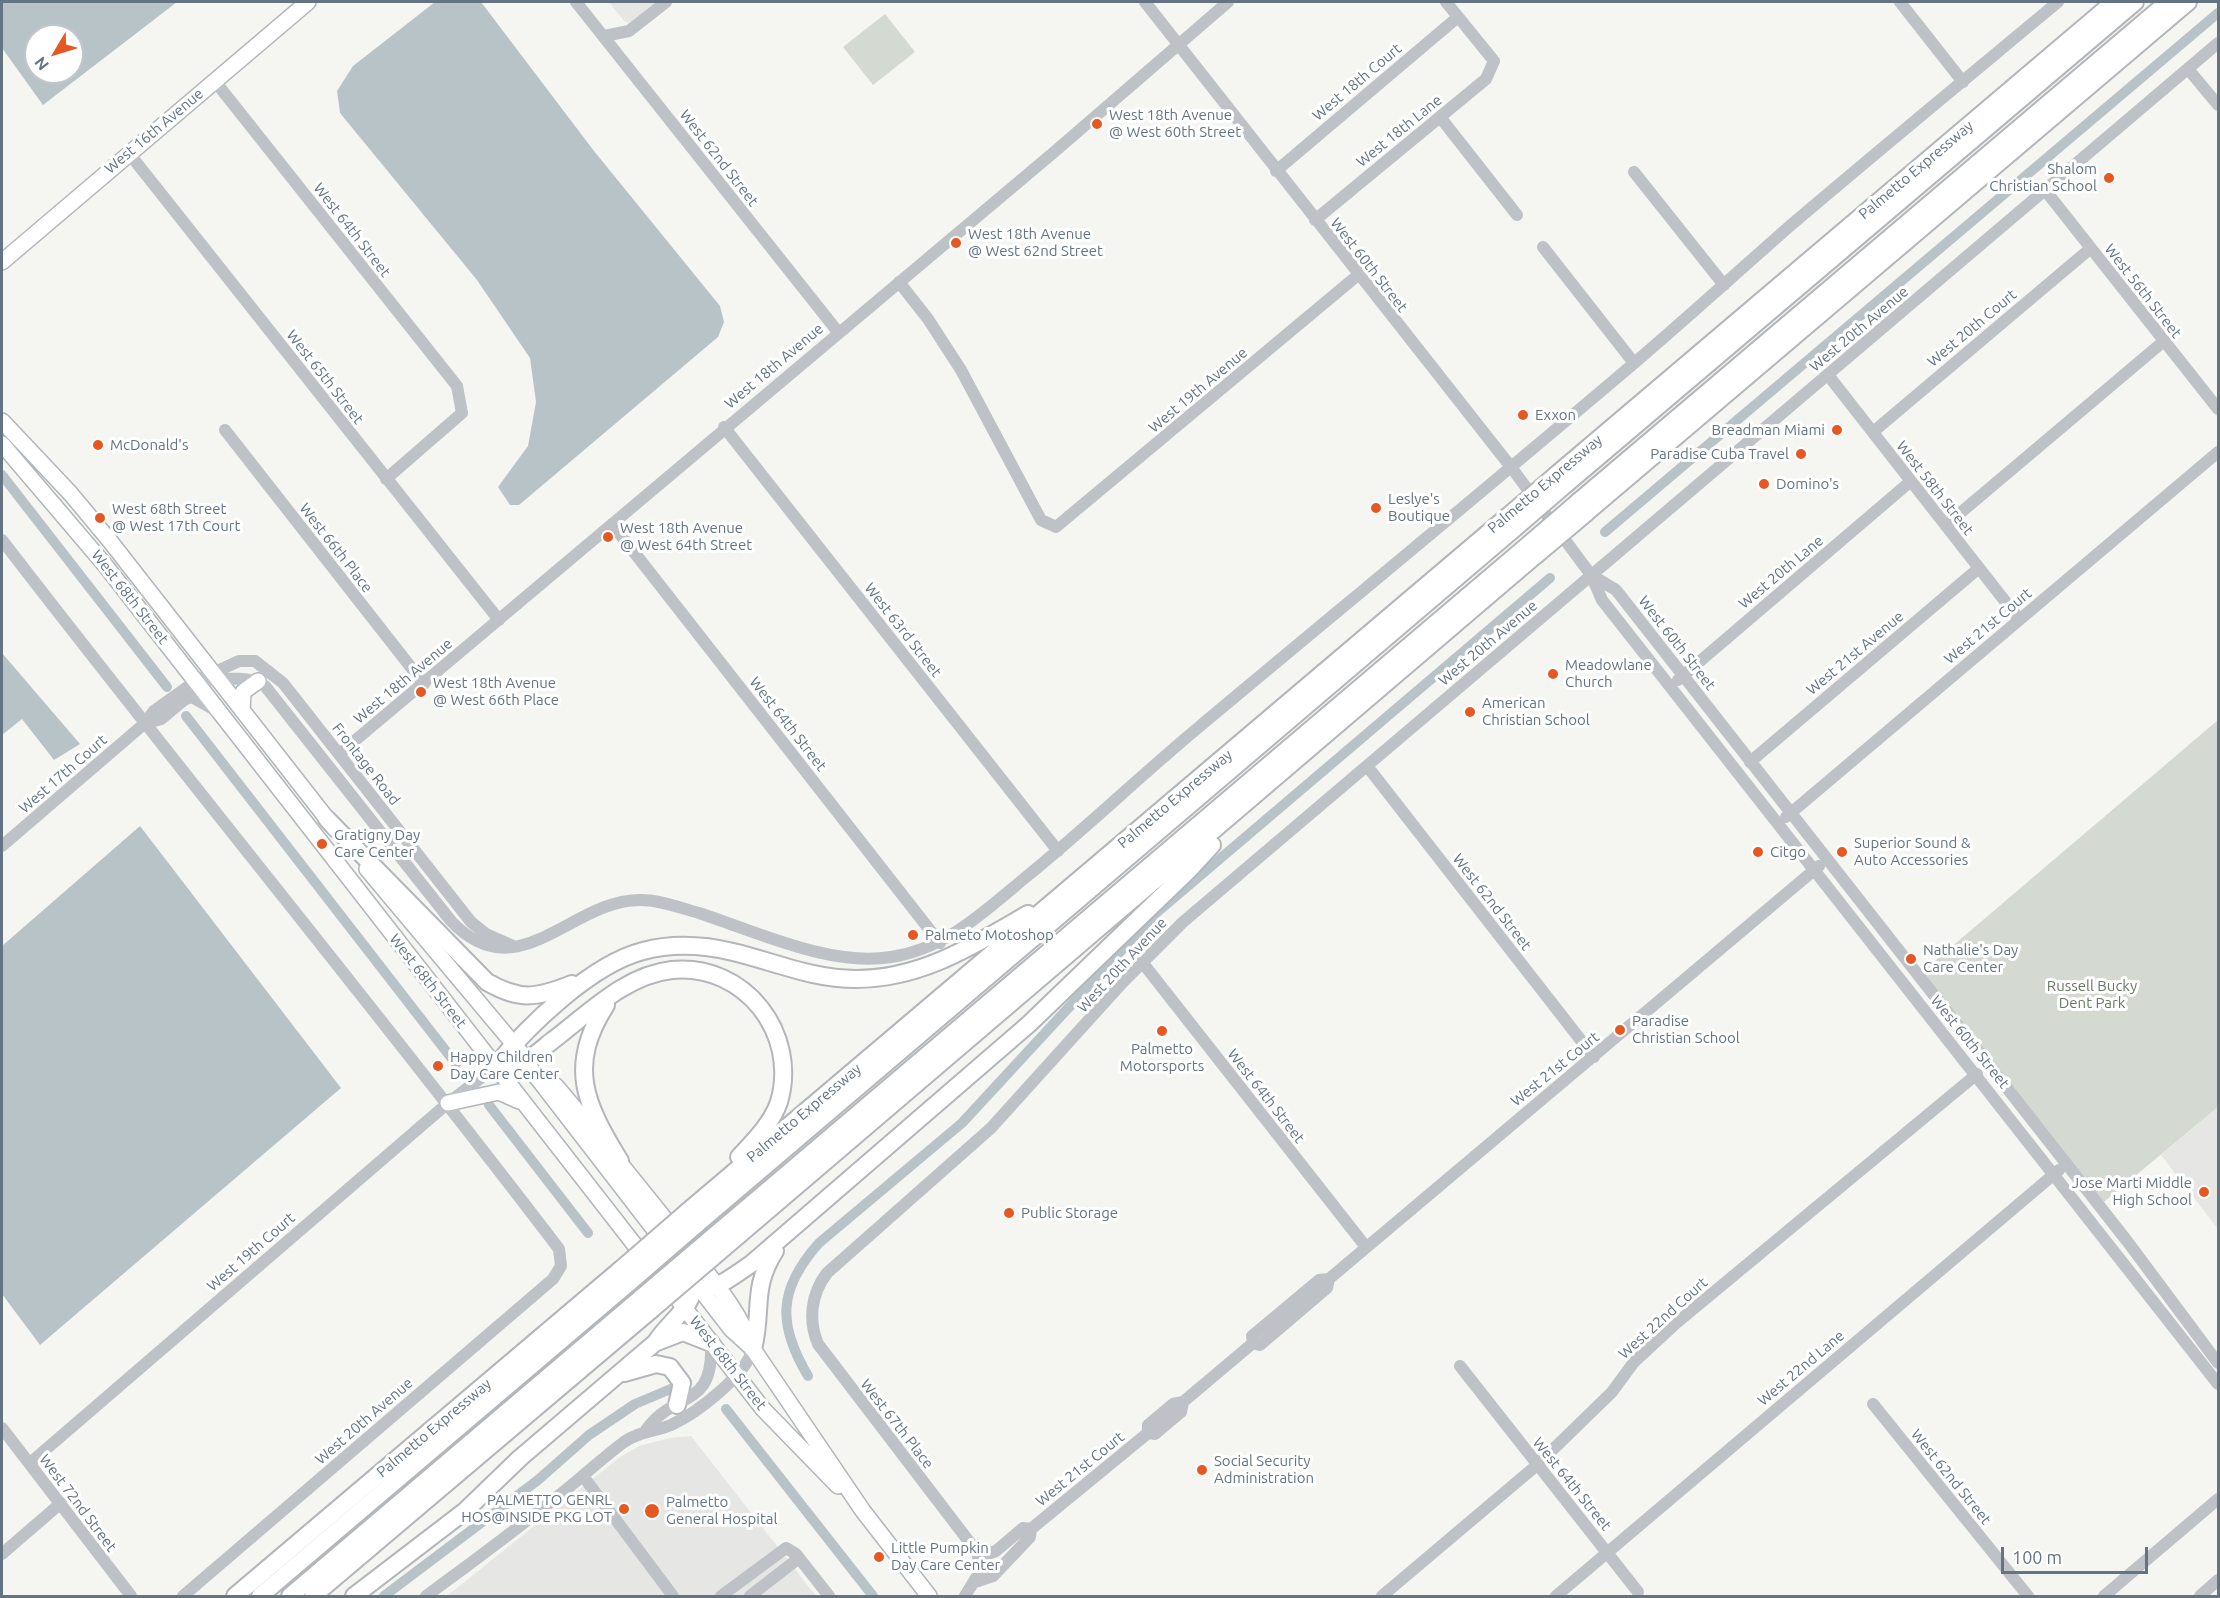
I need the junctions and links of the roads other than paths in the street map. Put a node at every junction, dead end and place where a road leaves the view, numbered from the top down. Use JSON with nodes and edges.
{"nodes":[{"id":1,"x":308,"y":2,"type":"edge"},
{"id":2,"x":576,"y":2,"type":"edge"},
{"id":3,"x":666,"y":2,"type":"edge"},
{"id":4,"x":1144,"y":2,"type":"edge"},
{"id":5,"x":1228,"y":2,"type":"edge"},
{"id":6,"x":1446,"y":2,"type":"edge"},
{"id":7,"x":1900,"y":2,"type":"edge"},
{"id":8,"x":2058,"y":2,"type":"edge"},
{"id":9,"x":2101,"y":2,"type":"edge"},
{"id":10,"x":2114,"y":2,"type":"edge"},
{"id":11,"x":2135,"y":2,"type":"edge"},
{"id":12,"x":2168,"y":2,"type":"edge"},
{"id":13,"x":2188,"y":2,"type":"edge"},
{"id":14,"x":1458,"y":17,"type":"junction"},
{"id":15,"x":604,"y":36,"type":"junction"},
{"id":16,"x":2218,"y":43,"type":"edge"},
{"id":17,"x":1179,"y":45,"type":"junction"},
{"id":18,"x":2051,"y":55,"type":"junction"},
{"id":19,"x":2188,"y":69,"type":"junction"},
{"id":20,"x":214,"y":80,"type":"junction"},
{"id":21,"x":1963,"y":82,"type":"junction"},
{"id":22,"x":2218,"y":105,"type":"edge"},
{"id":23,"x":1440,"y":117,"type":"junction"},
{"id":24,"x":128,"y":152,"type":"junction"},
{"id":25,"x":1276,"y":171,"type":"junction"},
{"id":26,"x":1634,"y":172,"type":"dead end"},
{"id":27,"x":2046,"y":190,"type":"junction"},
{"id":28,"x":1517,"y":215,"type":"dead end"},
{"id":29,"x":1315,"y":220,"type":"junction"},
{"id":30,"x":1543,"y":247,"type":"dead end"},
{"id":31,"x":2091,"y":248,"type":"junction"},
{"id":32,"x":2,"y":262,"type":"edge"},
{"id":33,"x":1358,"y":275,"type":"junction"},
{"id":34,"x":899,"y":282,"type":"junction"},
{"id":35,"x":1724,"y":285,"type":"junction"},
{"id":36,"x":838,"y":332,"type":"junction"},
{"id":37,"x":2164,"y":341,"type":"junction"},
{"id":38,"x":1634,"y":363,"type":"junction"},
{"id":39,"x":1828,"y":375,"type":"junction"},
{"id":40,"x":2218,"y":410,"type":"edge"},
{"id":41,"x":2,"y":421,"type":"edge"},
{"id":42,"x":724,"y":427,"type":"junction"},
{"id":43,"x":225,"y":430,"type":"dead end"},
{"id":44,"x":1873,"y":432,"type":"junction"},
{"id":45,"x":2,"y":444,"type":"edge"},
{"id":46,"x":2218,"y":452,"type":"edge"},
{"id":47,"x":1511,"y":467,"type":"junction"},
{"id":48,"x":386,"y":479,"type":"junction"},
{"id":49,"x":1560,"y":480,"type":"junction"},
{"id":50,"x":1911,"y":481,"type":"junction"},
{"id":51,"x":1582,"y":508,"type":"junction"},
{"id":52,"x":1511,"y":522,"type":"junction"},
{"id":53,"x":612,"y":524,"type":"junction"},
{"id":54,"x":1946,"y":525,"type":"junction"},
{"id":55,"x":2,"y":540,"type":"edge"},
{"id":56,"x":1532,"y":550,"type":"junction"},
{"id":57,"x":1979,"y":568,"type":"junction"},
{"id":58,"x":1591,"y":575,"type":"junction"},
{"id":59,"x":2019,"y":619,"type":"junction"},
{"id":60,"x":499,"y":620,"type":"junction"},
{"id":61,"x":1683,"y":675,"type":"junction"},
{"id":62,"x":216,"y":676,"type":"junction"},
{"id":63,"x":196,"y":681,"type":"junction"},
{"id":64,"x":258,"y":681,"type":"junction"},
{"id":65,"x":424,"y":684,"type":"junction"},
{"id":66,"x":1671,"y":688,"type":"junction"},
{"id":67,"x":242,"y":710,"type":"junction"},
{"id":68,"x":222,"y":714,"type":"junction"},
{"id":69,"x":144,"y":724,"type":"junction"},
{"id":70,"x":314,"y":747,"type":"junction"},
{"id":71,"x":339,"y":754,"type":"junction"},
{"id":72,"x":1750,"y":762,"type":"junction"},
{"id":73,"x":1367,"y":766,"type":"junction"},
{"id":74,"x":1252,"y":799,"type":"junction"},
{"id":75,"x":1791,"y":813,"type":"junction"},
{"id":76,"x":327,"y":819,"type":"junction"},
{"id":77,"x":1777,"y":823,"type":"junction"},
{"id":78,"x":2,"y":846,"type":"edge"},
{"id":79,"x":1058,"y":851,"type":"junction"},
{"id":80,"x":1827,"y":859,"type":"junction"},
{"id":81,"x":1815,"y":870,"type":"junction"},
{"id":82,"x":1065,"y":892,"type":"junction"},
{"id":83,"x":940,"y":943,"type":"junction"},
{"id":84,"x":514,"y":946,"type":"junction"},
{"id":85,"x":1142,"y":962,"type":"junction"},
{"id":86,"x":593,"y":976,"type":"junction"},
{"id":87,"x":612,"y":995,"type":"junction"},
{"id":88,"x":514,"y":1043,"type":"junction"},
{"id":89,"x":1594,"y":1057,"type":"junction"},
{"id":90,"x":526,"y":1059,"type":"junction"},
{"id":91,"x":495,"y":1067,"type":"junction"},
{"id":92,"x":1977,"y":1074,"type":"junction"},
{"id":93,"x":523,"y":1102,"type":"junction"},
{"id":94,"x":448,"y":1103,"type":"junction"},
{"id":95,"x":620,"y":1161,"type":"junction"},
{"id":96,"x":2066,"y":1165,"type":"junction"},
{"id":97,"x":2054,"y":1174,"type":"junction"},
{"id":98,"x":692,"y":1219,"type":"junction"},
{"id":99,"x":783,"y":1237,"type":"junction"},
{"id":100,"x":713,"y":1247,"type":"junction"},
{"id":101,"x":1366,"y":1247,"type":"junction"},
{"id":102,"x":2126,"y":1264,"type":"junction"},
{"id":103,"x":654,"y":1269,"type":"junction"},
{"id":104,"x":2151,"y":1273,"type":"junction"},
{"id":105,"x":625,"y":1276,"type":"junction"},
{"id":106,"x":702,"y":1286,"type":"junction"},
{"id":107,"x":813,"y":1301,"type":"joint"},
{"id":108,"x":647,"y":1304,"type":"junction"},
{"id":109,"x":685,"y":1308,"type":"junction"},
{"id":110,"x":656,"y":1342,"type":"junction"},
{"id":111,"x":711,"y":1342,"type":"junction"},
{"id":112,"x":753,"y":1349,"type":"junction"},
{"id":113,"x":2218,"y":1363,"type":"edge"},
{"id":114,"x":1460,"y":1366,"type":"dead end"},
{"id":115,"x":736,"y":1376,"type":"junction"},
{"id":116,"x":615,"y":1377,"type":"junction"},
{"id":117,"x":2218,"y":1384,"type":"edge"},
{"id":118,"x":1873,"y":1404,"type":"dead end"},
{"id":119,"x":677,"y":1405,"type":"junction"},
{"id":120,"x":2,"y":1428,"type":"edge"},
{"id":121,"x":646,"y":1430,"type":"junction"},
{"id":122,"x":30,"y":1463,"type":"junction"},
{"id":123,"x":1537,"y":1465,"type":"junction"},
{"id":124,"x":583,"y":1476,"type":"junction"},
{"id":125,"x":2218,"y":1498,"type":"edge"},
{"id":126,"x":61,"y":1503,"type":"junction"},
{"id":127,"x":863,"y":1511,"type":"junction"},
{"id":128,"x":1031,"y":1529,"type":"junction"},
{"id":129,"x":1607,"y":1552,"type":"junction"},
{"id":130,"x":2,"y":1554,"type":"edge"},
{"id":131,"x":979,"y":1557,"type":"junction"},
{"id":132,"x":799,"y":1558,"type":"junction"},
{"id":133,"x":2218,"y":1580,"type":"edge"},
{"id":134,"x":975,"y":1582,"type":"junction"},
{"id":135,"x":1638,"y":1592,"type":"dead end"},
{"id":136,"x":130,"y":1596,"type":"edge"},
{"id":137,"x":183,"y":1596,"type":"edge"},
{"id":138,"x":236,"y":1596,"type":"edge"},
{"id":139,"x":260,"y":1596,"type":"edge"},
{"id":140,"x":290,"y":1596,"type":"edge"},
{"id":141,"x":313,"y":1596,"type":"edge"},
{"id":142,"x":354,"y":1596,"type":"edge"},
{"id":143,"x":426,"y":1596,"type":"edge"},
{"id":144,"x":673,"y":1596,"type":"edge"},
{"id":145,"x":721,"y":1596,"type":"edge"},
{"id":146,"x":750,"y":1596,"type":"edge"},
{"id":147,"x":829,"y":1596,"type":"edge"},
{"id":148,"x":929,"y":1596,"type":"edge"},
{"id":149,"x":965,"y":1596,"type":"edge"},
{"id":150,"x":1382,"y":1596,"type":"edge"},
{"id":151,"x":1556,"y":1596,"type":"edge"},
{"id":152,"x":2028,"y":1596,"type":"edge"},
{"id":153,"x":2104,"y":1596,"type":"edge"},
{"id":154,"x":2200,"y":1596,"type":"edge"}],
"edges":[{"from":1,"to":20,"type":"main road","name":"West 16th Avenue"},
{"from":2,"to":15,"type":"street","name":"West 62nd Street"},
{"from":3,"to":15,"type":"street"},
{"from":4,"to":17,"type":"street","name":"West 60th Street"},
{"from":5,"to":17,"type":"street","name":"West 18th Avenue"},
{"from":6,"to":14,"type":"street"},
{"from":7,"to":21,"type":"street"},
{"from":8,"to":21,"type":"street"},
{"from":9,"to":18,"type":"highway"},
{"from":10,"to":18,"type":"highway","name":"Palmetto Expressway"},
{"from":11,"to":49,"type":"highway"},
{"from":12,"to":51,"type":"highway"},
{"from":13,"to":51,"type":"highway"},
{"from":14,"to":23,"type":"street","name":"West 18th Lane"},
{"from":14,"to":25,"type":"street","name":"West 18th Court"},
{"from":15,"to":36,"type":"street","name":"West 62nd Street"},
{"from":16,"to":19,"type":"street","name":"West 20th Avenue"},
{"from":17,"to":25,"type":"street","name":"West 60th Street"},
{"from":17,"to":34,"type":"street","name":"West 18th Avenue"},
{"from":18,"to":49,"type":"highway","name":"Palmetto Expressway"},
{"from":19,"to":22,"type":"street"},
{"from":19,"to":27,"type":"street","name":"West 20th Avenue"},
{"from":20,"to":24,"type":"main road","name":"West 16th Avenue"},
{"from":20,"to":48,"type":"street","name":"West 64th Street"},
{"from":21,"to":35,"type":"street"},
{"from":23,"to":28,"type":"street"},
{"from":23,"to":29,"type":"street","name":"West 18th Lane"},
{"from":24,"to":32,"type":"main road","name":"West 16th Avenue"},
{"from":24,"to":48,"type":"street","name":"West 65th Street"},
{"from":25,"to":29,"type":"street","name":"West 60th Street"},
{"from":26,"to":35,"type":"street"},
{"from":27,"to":31,"type":"street","name":"West 56th Street"},
{"from":27,"to":39,"type":"street","name":"West 20th Avenue"},
{"from":29,"to":33,"type":"street","name":"West 60th Street"},
{"from":30,"to":38,"type":"street"},
{"from":31,"to":37,"type":"street","name":"West 56th Street"},
{"from":31,"to":44,"type":"street","name":"West 20th Court"},
{"from":33,"to":34,"type":"street","name":"West 19th Avenue"},
{"from":33,"to":47,"type":"street","name":"West 60th Street"},
{"from":34,"to":36,"type":"street","name":"West 18th Avenue"},
{"from":35,"to":38,"type":"street"},
{"from":36,"to":42,"type":"street","name":"West 18th Avenue"},
{"from":37,"to":40,"type":"street","name":"West 56th Street"},
{"from":37,"to":54,"type":"street"},
{"from":38,"to":47,"type":"street"},
{"from":39,"to":44,"type":"street","name":"West 58th Street"},
{"from":39,"to":58,"type":"street","name":"West 20th Avenue"},
{"from":41,"to":62,"type":"main road","name":"West 68th Street"},
{"from":42,"to":53,"type":"street","name":"West 18th Avenue"},
{"from":42,"to":79,"type":"street","name":"West 63rd Street"},
{"from":43,"to":65,"type":"street","name":"West 66th Place"},
{"from":44,"to":50,"type":"street","name":"West 58th Street"},
{"from":45,"to":63,"type":"main road","name":"West 68th Street"},
{"from":46,"to":59,"type":"street","name":"West 21st Court"},
{"from":47,"to":58,"type":"street","name":"West 60th Street"},
{"from":47,"to":79,"type":"street"},
{"from":48,"to":60,"type":"street","name":"West 65th Street"},
{"from":49,"to":52,"type":"highway","name":"Palmetto Expressway","bridge":true},
{"from":50,"to":54,"type":"street","name":"West 58th Street"},
{"from":50,"to":61,"type":"street","name":"West 20th Lane"},
{"from":51,"to":56,"type":"highway","bridge":true},
{"from":52,"to":82,"type":"highway","name":"Palmetto Expressway"},
{"from":52,"to":98,"type":"highway"},
{"from":53,"to":60,"type":"street","name":"West 18th Avenue"},
{"from":53,"to":83,"type":"street","name":"West 64th Street"},
{"from":54,"to":57,"type":"street","name":"West 58th Street"},
{"from":55,"to":69,"type":"street"},
{"from":56,"to":74,"type":"highway"},
{"from":56,"to":100,"type":"highway"},
{"from":57,"to":59,"type":"street","name":"West 58th Street"},
{"from":57,"to":72,"type":"street","name":"West 21st Avenue"},
{"from":58,"to":61,"type":"street","name":"West 60th Street"},
{"from":58,"to":66,"type":"street","name":"West 60th Street"},
{"from":58,"to":73,"type":"street","name":"West 20th Avenue"},
{"from":59,"to":75,"type":"street","name":"West 21st Court"},
{"from":60,"to":65,"type":"street","name":"West 18th Avenue"},
{"from":61,"to":66,"type":"street","name":"West 20th Lane"},
{"from":61,"to":72,"type":"street","name":"West 60th Street"},
{"from":62,"to":63,"type":"street"},
{"from":62,"to":64,"type":"street"},
{"from":62,"to":67,"type":"main road","name":"West 68th Street"},
{"from":62,"to":71,"type":"street","name":"Frontage Road"},
{"from":63,"to":68,"type":"main road","name":"West 68th Street"},
{"from":63,"to":69,"type":"street","name":"West 17th Court"},
{"from":64,"to":67,"type":"main road"},
{"from":64,"to":70,"type":"street","name":"Frontage Road"},
{"from":65,"to":71,"type":"street","name":"West 18th Avenue"},
{"from":66,"to":77,"type":"street","name":"West 60th Street"},
{"from":67,"to":76,"type":"main road","name":"West 68th Street"},
{"from":68,"to":69,"type":"street","name":"West 17th Court"},
{"from":68,"to":91,"type":"main road","name":"West 68th Street"},
{"from":69,"to":78,"type":"street","name":"West 17th Court"},
{"from":69,"to":94,"type":"street"},
{"from":70,"to":71,"type":"street"},
{"from":70,"to":84,"type":"street","name":"Frontage Road"},
{"from":71,"to":84,"type":"street","name":"Frontage Road"},
{"from":72,"to":75,"type":"street","name":"West 60th Street"},
{"from":73,"to":85,"type":"street","name":"West 20th Avenue"},
{"from":73,"to":89,"type":"street","name":"West 62nd Street"},
{"from":74,"to":99,"type":"highway"},
{"from":74,"to":100,"type":"highway"},
{"from":75,"to":77,"type":"street","name":"West 21st Court"},
{"from":75,"to":80,"type":"street","name":"West 60th Street"},
{"from":76,"to":86,"type":"highway"},
{"from":76,"to":88,"type":"main road","name":"West 68th Street"},
{"from":77,"to":81,"type":"street","name":"West 60th Street"},
{"from":79,"to":83,"type":"street"},
{"from":80,"to":81,"type":"street","name":"West 21st Court"},
{"from":80,"to":96,"type":"street","name":"West 60th Street"},
{"from":81,"to":89,"type":"street","name":"West 21st Court"},
{"from":81,"to":92,"type":"street","name":"West 60th Street"},
{"from":82,"to":86,"type":"highway"},
{"from":82,"to":98,"type":"highway","name":"Palmetto Expressway"},
{"from":83,"to":84,"type":"street"},
{"from":85,"to":101,"type":"street","name":"West 64th Street"},
{"from":85,"to":107,"type":"street","name":"West 20th Avenue"},
{"from":86,"to":88,"type":"highway"},
{"from":87,"to":90,"type":"highway"},
{"from":87,"to":95,"type":"highway"},
{"from":87,"to":98,"type":"highway"},
{"from":88,"to":90,"type":"main road","name":"West 68th Street"},
{"from":88,"to":91,"type":"highway"},
{"from":89,"to":101,"type":"street","name":"West 21st Court"},
{"from":90,"to":91,"type":"highway"},
{"from":90,"to":95,"type":"main road","name":"West 68th Street"},
{"from":90,"to":106,"type":"main road","name":"West 68th Street"},
{"from":91,"to":93,"type":"main road","name":"West 68th Street"},
{"from":91,"to":94,"type":"street","name":"West 19th Court"},
{"from":92,"to":97,"type":"street","name":"West 60th Street"},
{"from":92,"to":123,"type":"street","name":"West 22nd Court"},
{"from":93,"to":94,"type":"main road"},
{"from":93,"to":103,"type":"main road","name":"West 68th Street"},
{"from":94,"to":122,"type":"street","name":"West 19th Court"},
{"from":94,"to":137,"type":"street","name":"West 20th Avenue"},
{"from":95,"to":106,"type":"main road","name":"West 68th Street"},
{"from":96,"to":97,"type":"street","name":"West 22nd Lane"},
{"from":96,"to":104,"type":"street","name":"West 60th Street"},
{"from":97,"to":102,"type":"street","name":"West 60th Street"},
{"from":97,"to":129,"type":"street","name":"West 22nd Lane"},
{"from":98,"to":105,"type":"highway","name":"Palmetto Expressway","bridge":true},
{"from":99,"to":106,"type":"highway"},
{"from":99,"to":112,"type":"highway"},
{"from":100,"to":108,"type":"highway","bridge":true},
{"from":101,"to":128,"type":"street","name":"West 21st Court"},
{"from":102,"to":104,"type":"street"},
{"from":102,"to":117,"type":"street","name":"West 60th Street"},
{"from":103,"to":106,"type":"highway"},
{"from":103,"to":109,"type":"main road","name":"West 68th Street"},
{"from":104,"to":113,"type":"street","name":"West 60th Street"},
{"from":105,"to":138,"type":"highway","name":"Palmetto Expressway"},
{"from":105,"to":139,"type":"highway"},
{"from":106,"to":109,"type":"highway"},
{"from":106,"to":112,"type":"main road","name":"West 68th Street"},
{"from":107,"to":131,"type":"street","name":"West 67th Place"},
{"from":108,"to":140,"type":"highway"},
{"from":108,"to":141,"type":"highway"},
{"from":109,"to":110,"type":"highway"},
{"from":109,"to":111,"type":"main road","name":"West 68th Street"},
{"from":110,"to":111,"type":"highway"},
{"from":110,"to":116,"type":"highway"},
{"from":111,"to":115,"type":"main road","name":"West 68th Street"},
{"from":111,"to":119,"type":"street"},
{"from":112,"to":115,"type":"street"},
{"from":112,"to":127,"type":"main road","name":"West 68th Street"},
{"from":114,"to":123,"type":"street","name":"West 64th Street"},
{"from":115,"to":121,"type":"street"},
{"from":115,"to":127,"type":"main road","name":"West 68th Street"},
{"from":116,"to":119,"type":"highway"},
{"from":116,"to":142,"type":"highway"},
{"from":118,"to":152,"type":"street","name":"West 62nd Street"},
{"from":119,"to":121,"type":"street"},
{"from":120,"to":122,"type":"street","name":"West 72nd Street"},
{"from":121,"to":124,"type":"street"},
{"from":122,"to":126,"type":"street","name":"West 72nd Street"},
{"from":123,"to":129,"type":"street","name":"West 64th Street"},
{"from":123,"to":150,"type":"street","name":"West 22nd Court"},
{"from":124,"to":143,"type":"street"},
{"from":124,"to":144,"type":"street"},
{"from":125,"to":153,"type":"street"},
{"from":126,"to":130,"type":"street"},
{"from":126,"to":136,"type":"street","name":"West 72nd Street"},
{"from":127,"to":148,"type":"main road","name":"West 68th Street"},
{"from":128,"to":131,"type":"street","name":"West 21st Court"},
{"from":128,"to":134,"type":"street","name":"West 21st Court"},
{"from":129,"to":135,"type":"street","name":"West 64th Street"},
{"from":129,"to":151,"type":"street","name":"West 22nd Lane"},
{"from":131,"to":134,"type":"street","name":"West 21st Court"},
{"from":132,"to":145,"type":"street"},
{"from":132,"to":146,"type":"street"},
{"from":132,"to":147,"type":"street"},
{"from":133,"to":154,"type":"street"},
{"from":134,"to":149,"type":"street","name":"West 21st Court"}]}
